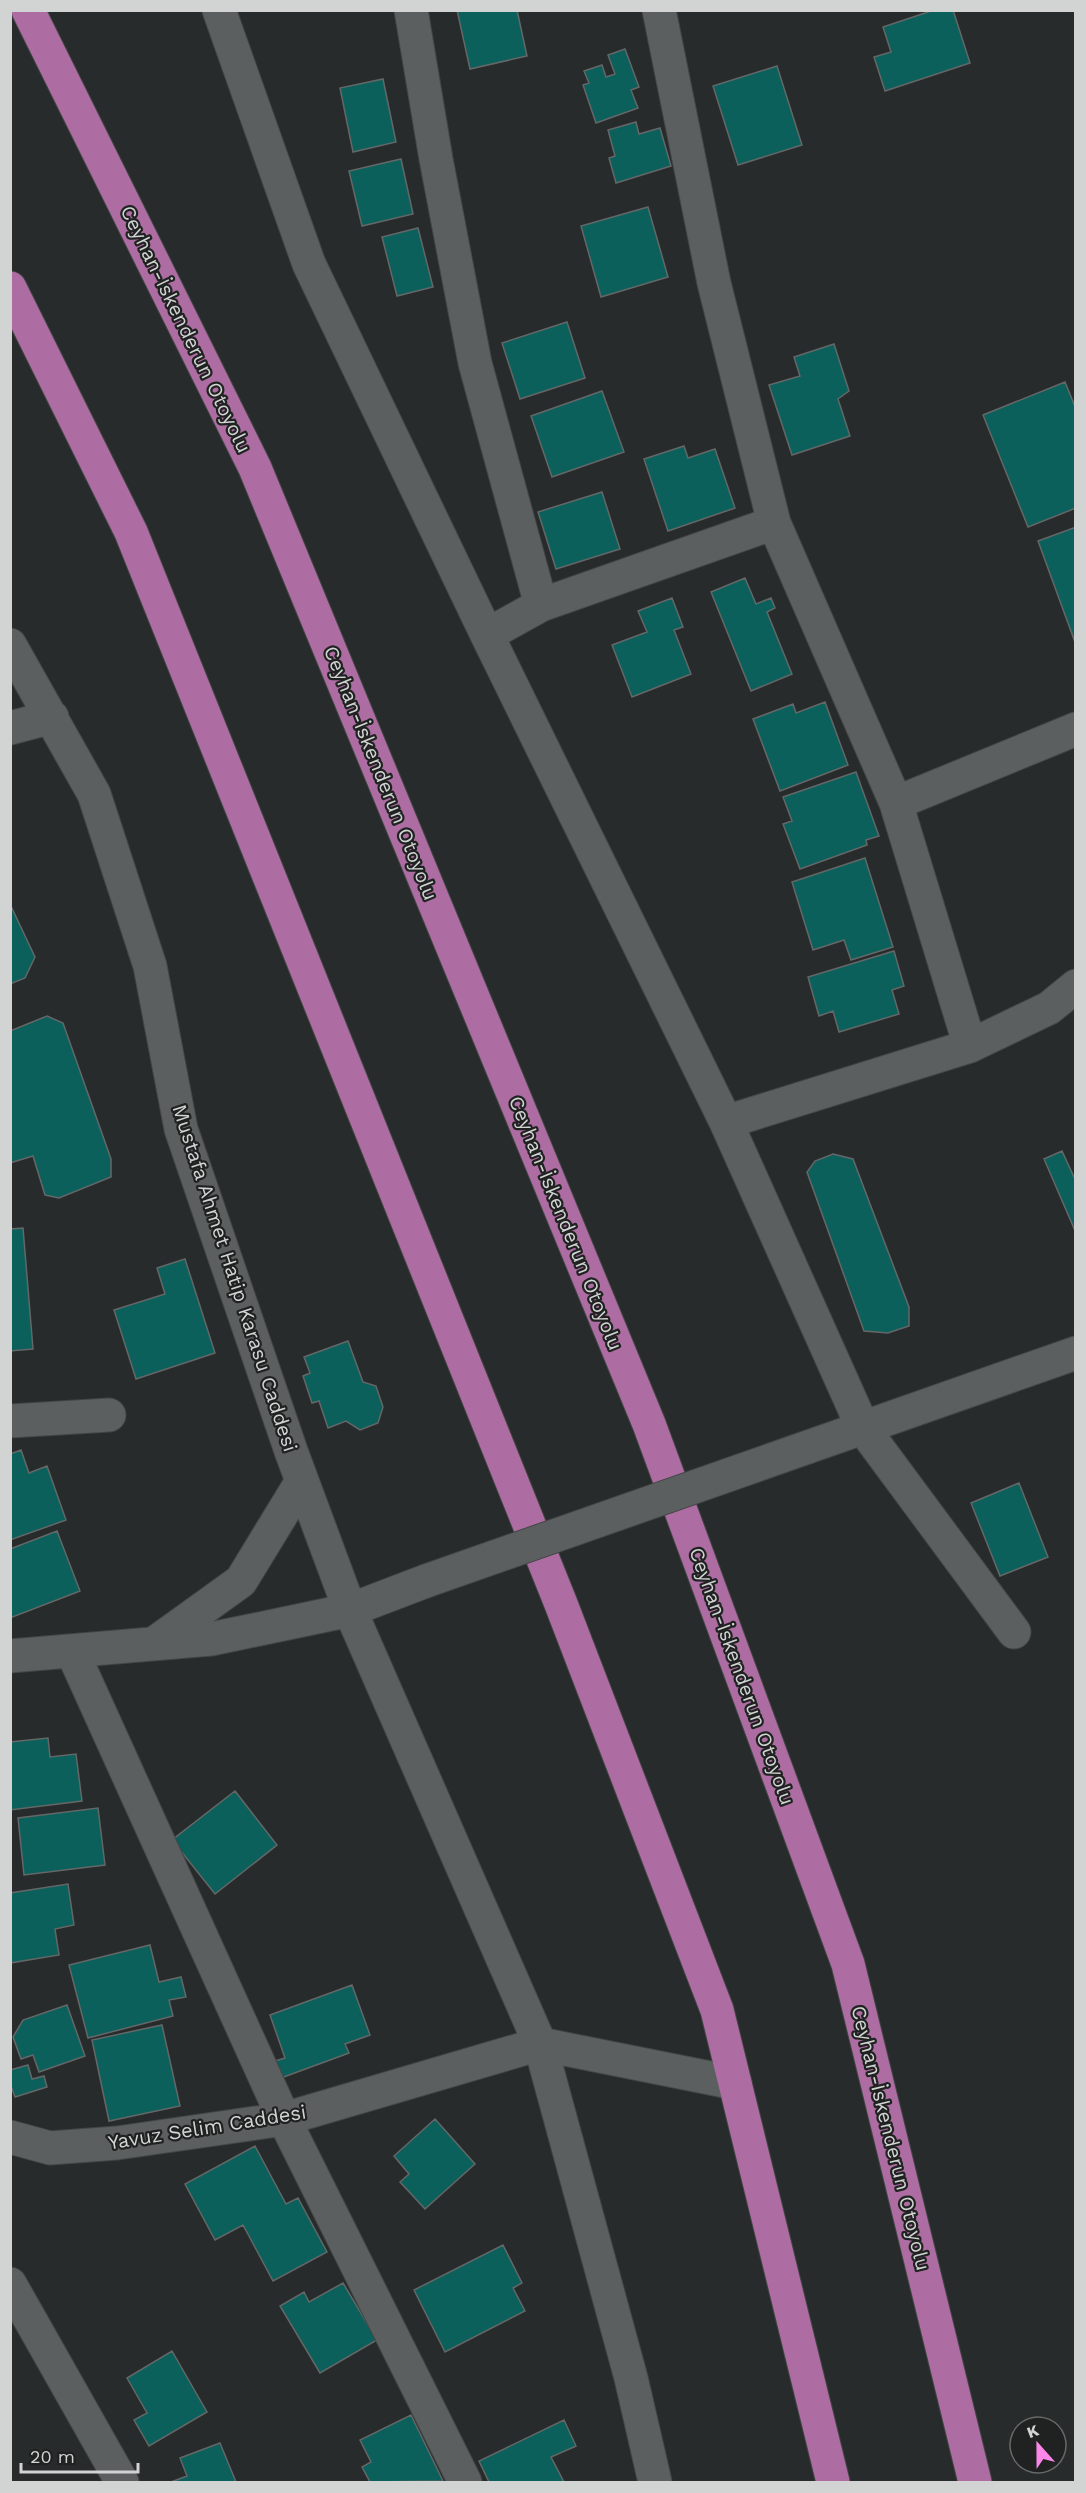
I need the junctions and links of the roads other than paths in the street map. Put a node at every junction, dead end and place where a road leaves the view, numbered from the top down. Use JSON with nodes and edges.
{"nodes":[{"id":1,"x":28,"y":10,"type":"edge"},
{"id":2,"x":219,"y":10,"type":"edge"},
{"id":3,"x":411,"y":10,"type":"edge"},
{"id":4,"x":659,"y":10,"type":"edge"},
{"id":5,"x":10,"y":288,"type":"edge"},
{"id":6,"x":774,"y":523,"type":"junction"},
{"id":7,"x":540,"y":605,"type":"junction"},
{"id":8,"x":487,"y":635,"type":"junction"},
{"id":9,"x":10,"y":645,"type":"edge"},
{"id":10,"x":52,"y":717,"type":"junction"},
{"id":11,"x":10,"y":728,"type":"edge"},
{"id":12,"x":1076,"y":729,"type":"edge"},
{"id":13,"x":896,"y":803,"type":"junction"},
{"id":14,"x":1076,"y":986,"type":"edge"},
{"id":15,"x":970,"y":1046,"type":"junction"},
{"id":16,"x":726,"y":1122,"type":"junction"},
{"id":17,"x":1076,"y":1353,"type":"edge"},
{"id":18,"x":109,"y":1415,"type":"dead end"},
{"id":19,"x":10,"y":1421,"type":"edge"},
{"id":20,"x":863,"y":1428,"type":"junction"},
{"id":21,"x":302,"y":1481,"type":"junction"},
{"id":22,"x":350,"y":1610,"type":"junction"},
{"id":23,"x":1014,"y":1632,"type":"dead end"},
{"id":24,"x":153,"y":1644,"type":"junction"},
{"id":25,"x":72,"y":1651,"type":"junction"},
{"id":26,"x":10,"y":1656,"type":"edge"},
{"id":27,"x":540,"y":2044,"type":"junction"},
{"id":28,"x":735,"y":2083,"type":"junction"},
{"id":29,"x":284,"y":2119,"type":"junction"},
{"id":30,"x":10,"y":2137,"type":"edge"},
{"id":31,"x":10,"y":2284,"type":"edge"},
{"id":32,"x":122,"y":2482,"type":"edge"},
{"id":33,"x":465,"y":2482,"type":"edge"},
{"id":34,"x":655,"y":2482,"type":"edge"},
{"id":35,"x":832,"y":2482,"type":"edge"},
{"id":36,"x":975,"y":2482,"type":"edge"}],
"edges":[{"from":1,"to":36,"type":"highway","name":"Ceyhan-İskenderun Otoyolu"},
{"from":2,"to":8,"type":"street"},
{"from":3,"to":7,"type":"street"},
{"from":4,"to":6,"type":"street"},
{"from":5,"to":28,"type":"highway"},
{"from":6,"to":7,"type":"street"},
{"from":6,"to":13,"type":"street"},
{"from":7,"to":8,"type":"street"},
{"from":8,"to":16,"type":"street"},
{"from":9,"to":10,"type":"street","name":"Mustafa Ahmet Hatip Karasu Caddesi"},
{"from":10,"to":11,"type":"street"},
{"from":10,"to":21,"type":"street","name":"Mustafa Ahmet Hatip Karasu Caddesi"},
{"from":12,"to":13,"type":"street"},
{"from":13,"to":15,"type":"street"},
{"from":14,"to":15,"type":"street"},
{"from":15,"to":16,"type":"street"},
{"from":16,"to":20,"type":"street"},
{"from":17,"to":20,"type":"street"},
{"from":18,"to":19,"type":"street"},
{"from":20,"to":22,"type":"street","bridge":true},
{"from":20,"to":23,"type":"street"},
{"from":21,"to":22,"type":"street","name":"Mustafa Ahmet Hatip Karasu Caddesi"},
{"from":21,"to":24,"type":"street"},
{"from":22,"to":24,"type":"street"},
{"from":22,"to":27,"type":"street","name":"Mustafa Ahmet Hatip Karasu Caddesi"},
{"from":24,"to":25,"type":"street"},
{"from":25,"to":26,"type":"street"},
{"from":25,"to":29,"type":"street"},
{"from":27,"to":28,"type":"street"},
{"from":27,"to":29,"type":"street","name":"Yavuz Selim Caddesi"},
{"from":27,"to":34,"type":"street","name":"Mustafa Ahmet Hatip Karasu Caddesi"},
{"from":28,"to":35,"type":"highway"},
{"from":29,"to":30,"type":"street","name":"Yavuz Selim Caddesi"},
{"from":29,"to":33,"type":"street"},
{"from":31,"to":32,"type":"street"}]}
